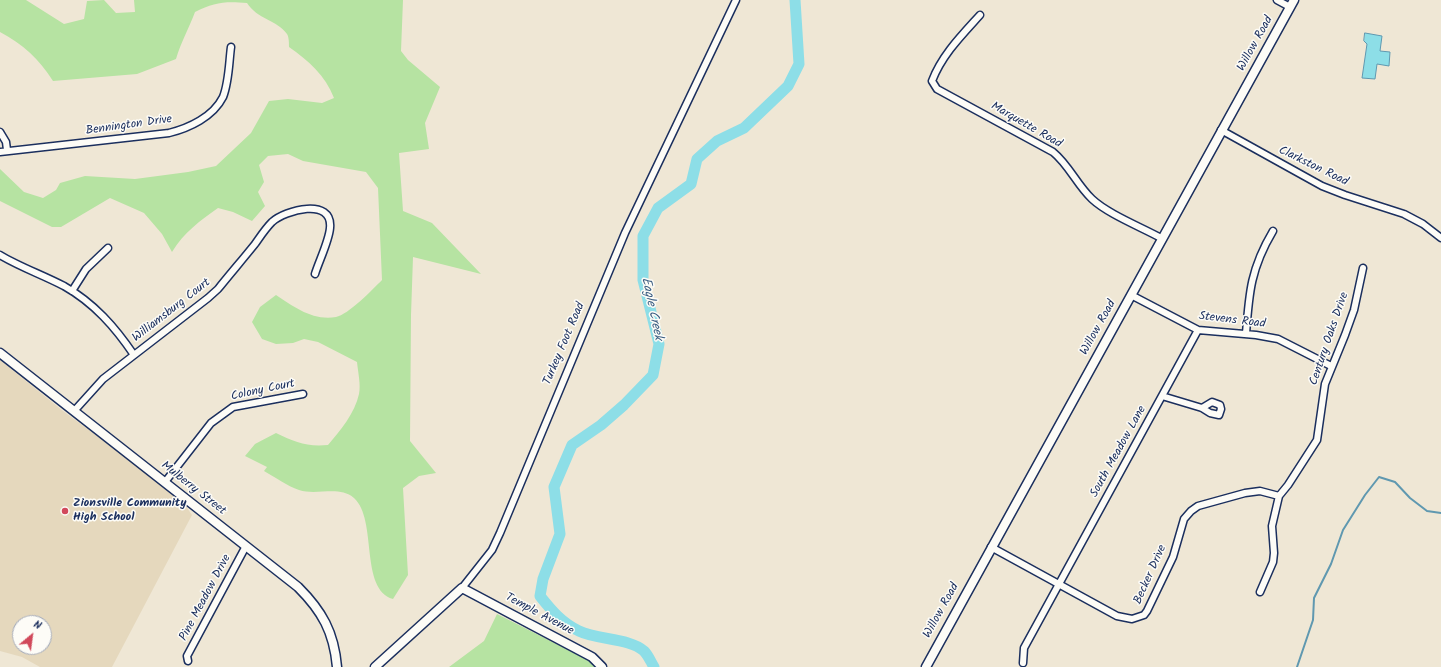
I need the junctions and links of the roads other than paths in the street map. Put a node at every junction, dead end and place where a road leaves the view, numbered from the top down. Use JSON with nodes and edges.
{"nodes":[{"id":1,"x":736,"y":0,"type":"edge"},
{"id":2,"x":1276,"y":0,"type":"edge"},
{"id":3,"x":1292,"y":4,"type":"edge"},
{"id":4,"x":980,"y":14,"type":"dead end"},
{"id":5,"x":231,"y":47,"type":"dead end"},
{"id":6,"x":1221,"y":130,"type":"junction"},
{"id":7,"x":0,"y":132,"type":"edge"},
{"id":8,"x":7,"y":150,"type":"junction"},
{"id":9,"x":0,"y":152,"type":"edge"},
{"id":10,"x":1273,"y":231,"type":"dead end"},
{"id":11,"x":1161,"y":238,"type":"junction"},
{"id":12,"x":1441,"y":238,"type":"edge"},
{"id":13,"x":108,"y":248,"type":"dead end"},
{"id":14,"x":0,"y":256,"type":"edge"},
{"id":15,"x":1363,"y":268,"type":"dead end"},
{"id":16,"x":315,"y":274,"type":"dead end"},
{"id":17,"x":72,"y":291,"type":"junction"},
{"id":18,"x":1131,"y":295,"type":"junction"},
{"id":19,"x":1198,"y":330,"type":"junction"},
{"id":20,"x":1246,"y":334,"type":"junction"},
{"id":21,"x":0,"y":353,"type":"edge"},
{"id":22,"x":134,"y":355,"type":"junction"},
{"id":23,"x":1331,"y":366,"type":"junction"},
{"id":24,"x":304,"y":394,"type":"dead end"},
{"id":25,"x":1162,"y":396,"type":"junction"},
{"id":26,"x":1202,"y":408,"type":"dead end"},
{"id":27,"x":75,"y":410,"type":"junction"},
{"id":28,"x":165,"y":482,"type":"junction"},
{"id":29,"x":1276,"y":496,"type":"junction"},
{"id":30,"x":246,"y":546,"type":"junction"},
{"id":31,"x":991,"y":547,"type":"junction"},
{"id":32,"x":1059,"y":584,"type":"junction"},
{"id":33,"x":462,"y":588,"type":"junction"},
{"id":34,"x":1260,"y":592,"type":"dead end"},
{"id":35,"x":188,"y":661,"type":"dead end"},
{"id":36,"x":1023,"y":663,"type":"dead end"},
{"id":37,"x":337,"y":667,"type":"edge"},
{"id":38,"x":375,"y":667,"type":"edge"},
{"id":39,"x":602,"y":667,"type":"edge"},
{"id":40,"x":926,"y":667,"type":"edge"}],
"edges":[{"from":1,"to":33,"type":"street","name":"Turkey Foot Road"},
{"from":2,"to":3,"type":"street"},
{"from":3,"to":6,"type":"street","name":"Willow Road"},
{"from":4,"to":11,"type":"street","name":"Marquette Road"},
{"from":5,"to":8,"type":"street","name":"Bennington Drive"},
{"from":6,"to":11,"type":"street","name":"Willow Road"},
{"from":6,"to":12,"type":"street","name":"Clarkston Road"},
{"from":7,"to":8,"type":"street"},
{"from":8,"to":9,"type":"street","name":"Bennington Drive"},
{"from":10,"to":20,"type":"street"},
{"from":11,"to":18,"type":"street","name":"Willow Road"},
{"from":13,"to":17,"type":"street"},
{"from":14,"to":17,"type":"street"},
{"from":15,"to":23,"type":"street","name":"Century Oaks Drive"},
{"from":16,"to":22,"type":"street","name":"Williamsburg Court"},
{"from":17,"to":22,"type":"street"},
{"from":18,"to":19,"type":"street","name":"Stevens Road"},
{"from":18,"to":31,"type":"street","name":"Willow Road"},
{"from":19,"to":20,"type":"street","name":"Stevens Road"},
{"from":19,"to":25,"type":"street","name":"South Meadow Lane"},
{"from":20,"to":23,"type":"street","name":"Stevens Road"},
{"from":21,"to":27,"type":"street","name":"Mulberry Street"},
{"from":22,"to":27,"type":"street","name":"Williamsburg Court"},
{"from":23,"to":29,"type":"street","name":"Century Oaks Drive"},
{"from":24,"to":28,"type":"street","name":"Colony Court"},
{"from":25,"to":26,"type":"street"},
{"from":25,"to":32,"type":"street","name":"South Meadow Lane"},
{"from":27,"to":28,"type":"street","name":"Mulberry Street"},
{"from":28,"to":30,"type":"street","name":"Mulberry Street"},
{"from":29,"to":32,"type":"street","name":"Becker Drive"},
{"from":29,"to":34,"type":"street"},
{"from":30,"to":35,"type":"street","name":"Pine Meadow Drive"},
{"from":30,"to":37,"type":"street","name":"Mulberry Street"},
{"from":31,"to":32,"type":"street","name":"Becker Drive"},
{"from":31,"to":40,"type":"street","name":"Willow Road"},
{"from":32,"to":36,"type":"street","name":"South Meadow Lane"},
{"from":33,"to":38,"type":"street","name":"Turkey Foot Road"},
{"from":33,"to":39,"type":"street","name":"Temple Avenue"}]}
